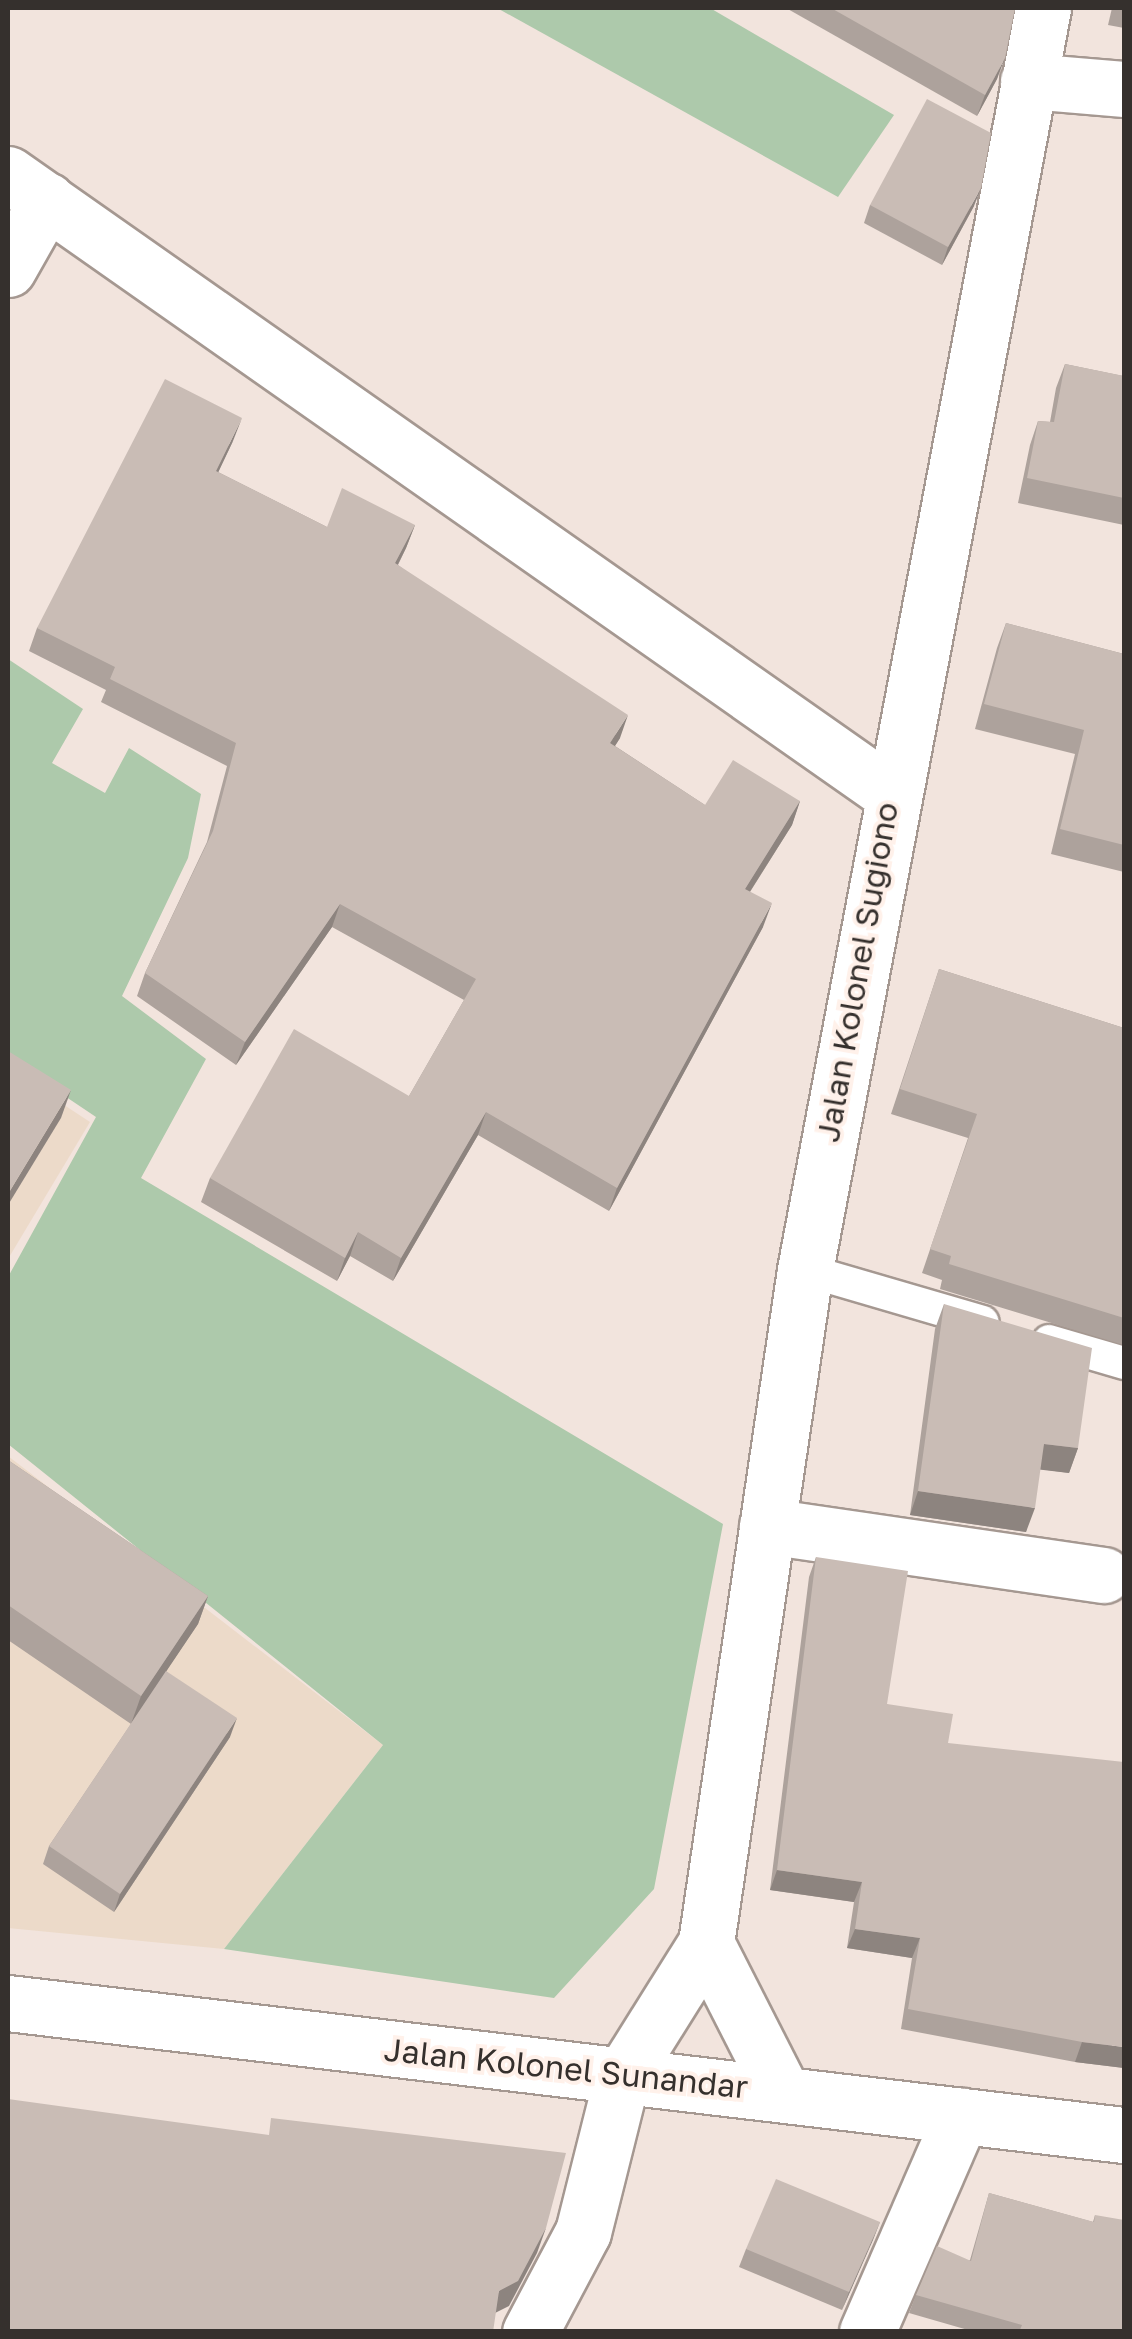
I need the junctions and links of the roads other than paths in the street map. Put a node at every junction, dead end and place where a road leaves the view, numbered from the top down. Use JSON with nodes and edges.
{"nodes":[{"id":1,"x":1043,"y":8,"type":"edge"},
{"id":2,"x":1028,"y":81,"type":"junction"},
{"id":3,"x":1124,"y":89,"type":"edge"},
{"id":4,"x":27,"y":187,"type":"edge"},
{"id":5,"x":8,"y":269,"type":"edge"},
{"id":6,"x":889,"y":792,"type":"junction"},
{"id":7,"x":805,"y":1270,"type":"junction"},
{"id":8,"x":1124,"y":1363,"type":"edge"},
{"id":9,"x":767,"y":1526,"type":"junction"},
{"id":10,"x":1102,"y":1574,"type":"dead end"},
{"id":11,"x":706,"y":1944,"type":"junction"},
{"id":12,"x":8,"y":2004,"type":"edge"},
{"id":13,"x":622,"y":2077,"type":"junction"},
{"id":14,"x":781,"y":2090,"type":"junction"},
{"id":15,"x":961,"y":2116,"type":"junction"},
{"id":16,"x":1124,"y":2135,"type":"edge"},
{"id":17,"x":530,"y":2332,"type":"edge"},
{"id":18,"x":867,"y":2332,"type":"edge"}],
"edges":[{"from":1,"to":2,"type":"main road","name":"Jalan Kolonel Sugiono"},
{"from":2,"to":3,"type":"main road"},
{"from":2,"to":6,"type":"main road","name":"Jalan Kolonel Sugiono"},
{"from":4,"to":5,"type":"main road"},
{"from":4,"to":6,"type":"main road"},
{"from":6,"to":7,"type":"main road","name":"Jalan Kolonel Sugiono"},
{"from":7,"to":8,"type":"lane"},
{"from":7,"to":9,"type":"main road","name":"Jalan Kolonel Sugiono"},
{"from":9,"to":10,"type":"main road"},
{"from":9,"to":11,"type":"main road","name":"Jalan Kolonel Sugiono"},
{"from":11,"to":13,"type":"main road","name":"Jalan Kolonel Sugiono"},
{"from":11,"to":14,"type":"main road"},
{"from":12,"to":13,"type":"main road","name":"Jalan Kolonel Sunandar"},
{"from":13,"to":14,"type":"main road","name":"Jalan Kolonel Sunandar"},
{"from":13,"to":17,"type":"main road","name":"Jalan Kolonel Sugiono"},
{"from":14,"to":15,"type":"main road","name":"Jalan Kolonel Sunandar"},
{"from":15,"to":16,"type":"main road","name":"Jalan Kolonel Sunandar"},
{"from":15,"to":18,"type":"main road"}]}
